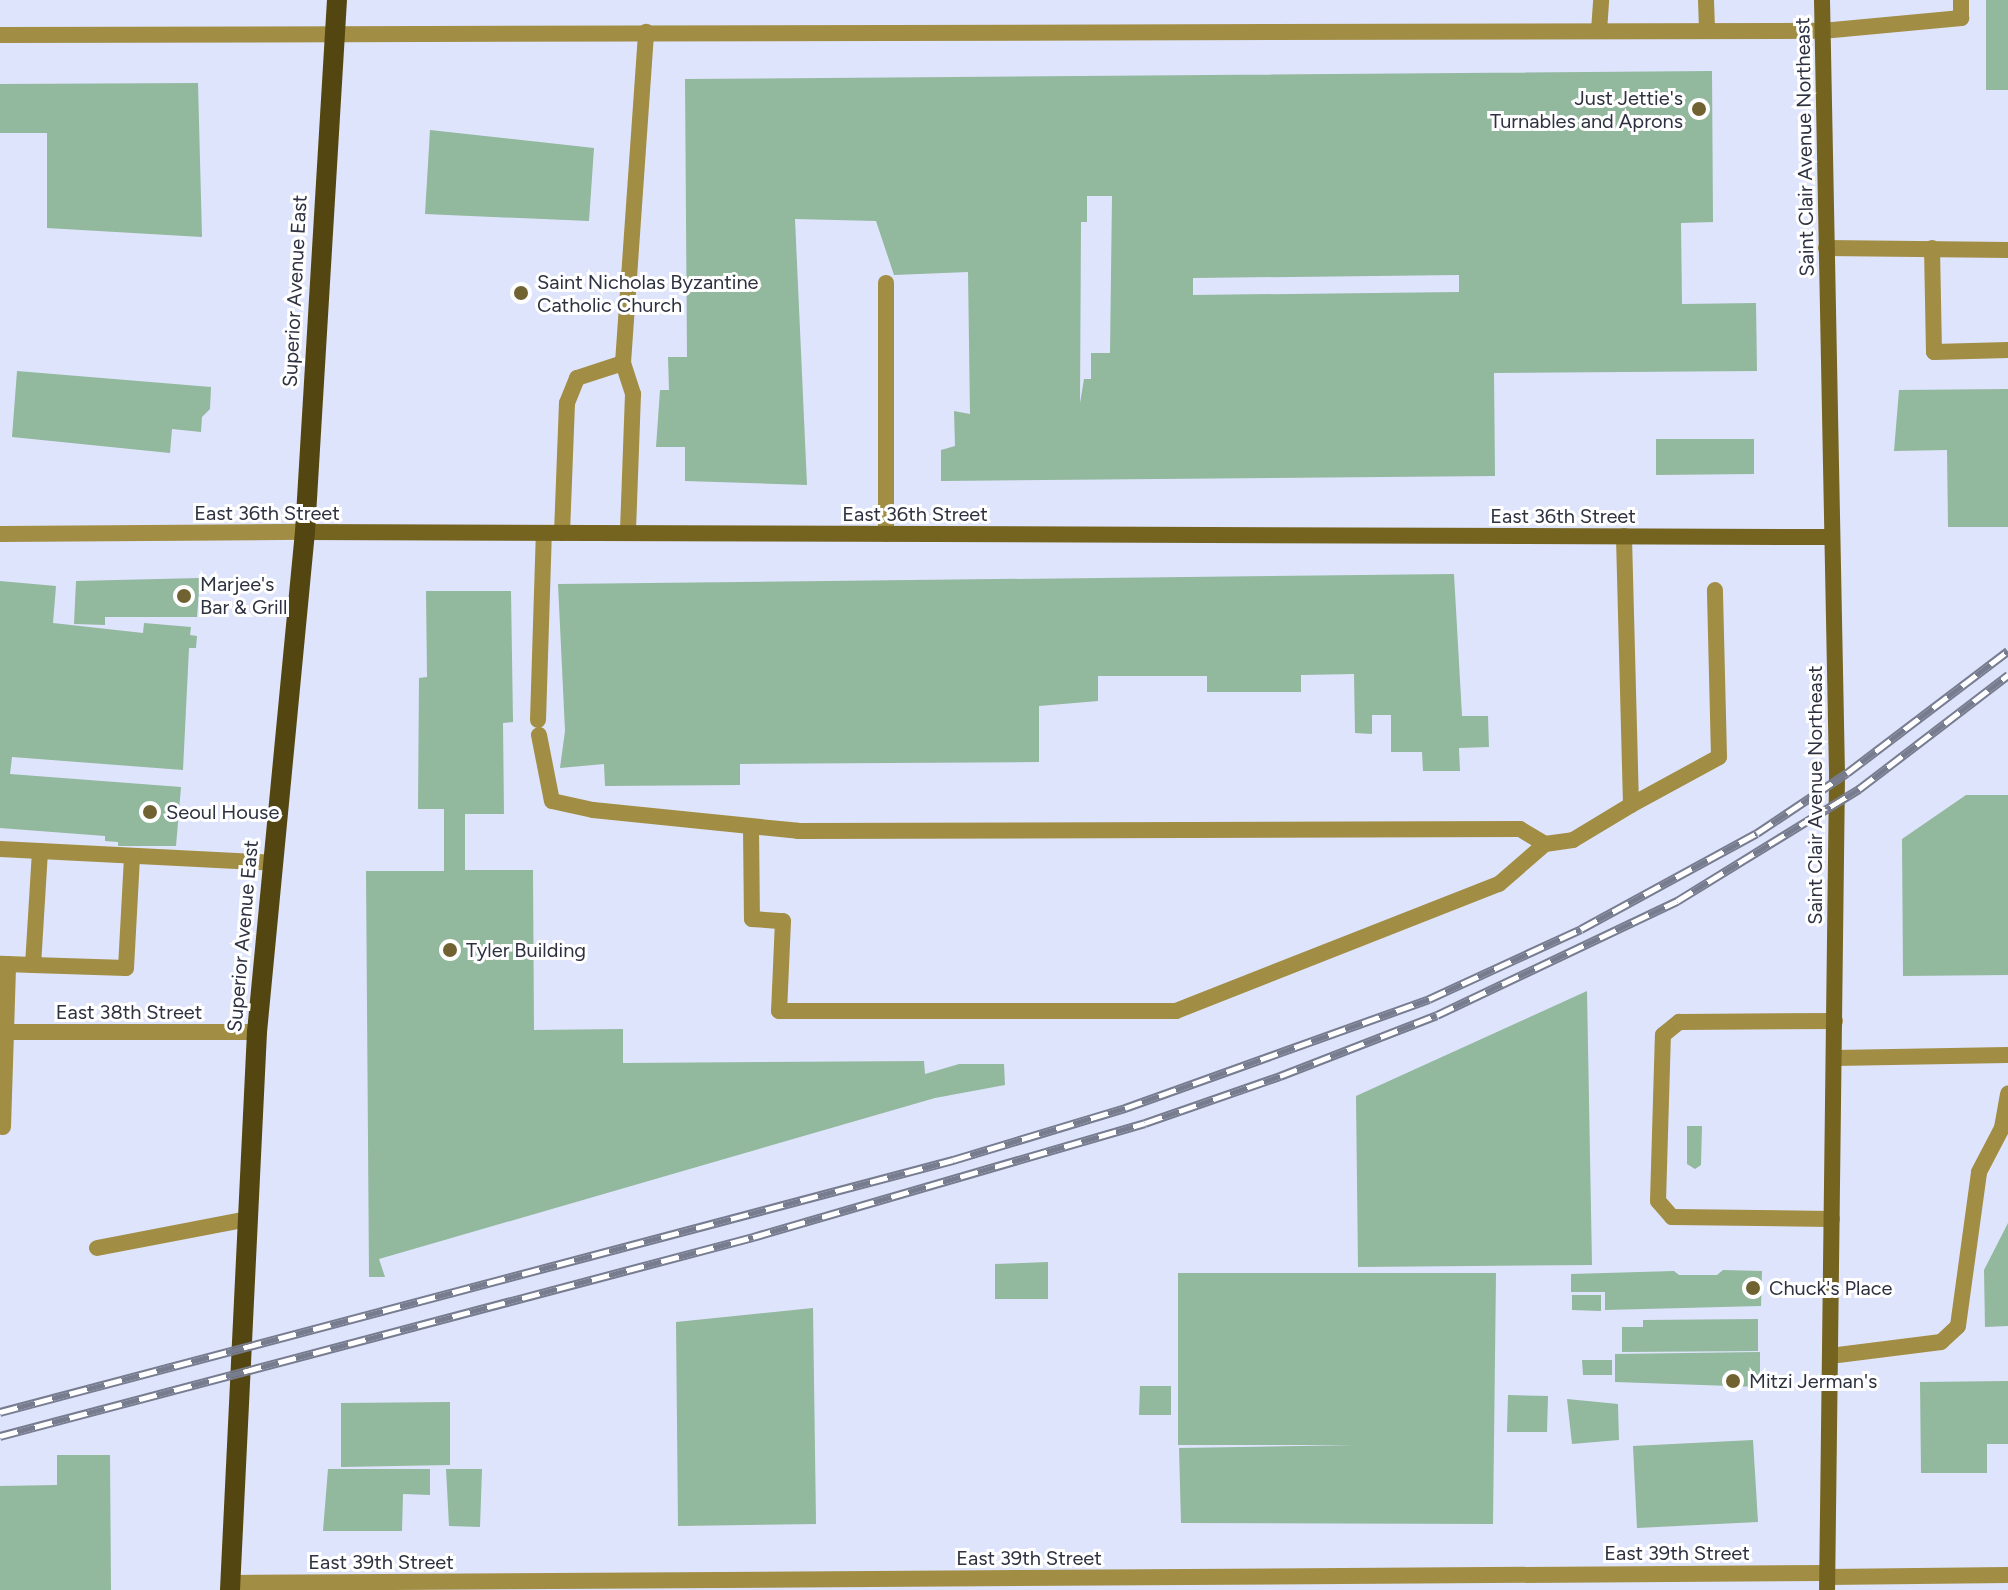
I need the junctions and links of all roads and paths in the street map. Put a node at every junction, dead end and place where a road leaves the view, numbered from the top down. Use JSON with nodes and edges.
{"nodes":[{"id":1,"x":337,"y":0,"type":"edge"},
{"id":2,"x":1601,"y":0,"type":"edge"},
{"id":3,"x":1706,"y":0,"type":"edge"},
{"id":4,"x":1822,"y":0,"type":"edge"},
{"id":5,"x":1961,"y":0,"type":"edge"},
{"id":6,"x":1599,"y":31,"type":"junction"},
{"id":7,"x":1707,"y":31,"type":"junction"},
{"id":8,"x":1822,"y":31,"type":"junction"},
{"id":9,"x":646,"y":32,"type":"junction"},
{"id":10,"x":335,"y":33,"type":"junction"},
{"id":11,"x":0,"y":35,"type":"edge"},
{"id":12,"x":1826,"y":248,"type":"junction"},
{"id":13,"x":1932,"y":248,"type":"junction"},
{"id":14,"x":2008,"y":250,"type":"edge"},
{"id":15,"x":886,"y":283,"type":"dead end"},
{"id":16,"x":2008,"y":350,"type":"edge"},
{"id":17,"x":623,"y":363,"type":"junction"},
{"id":18,"x":305,"y":532,"type":"junction"},
{"id":19,"x":544,"y":533,"type":"junction"},
{"id":20,"x":562,"y":533,"type":"junction"},
{"id":21,"x":628,"y":533,"type":"junction"},
{"id":22,"x":0,"y":534,"type":"edge"},
{"id":23,"x":886,"y":534,"type":"junction"},
{"id":24,"x":1624,"y":536,"type":"junction"},
{"id":25,"x":1831,"y":537,"type":"junction"},
{"id":26,"x":1715,"y":590,"type":"dead end"},
{"id":27,"x":1631,"y":805,"type":"junction"},
{"id":28,"x":751,"y":827,"type":"junction"},
{"id":29,"x":1545,"y":844,"type":"junction"},
{"id":30,"x":0,"y":849,"type":"edge"},
{"id":31,"x":40,"y":851,"type":"junction"},
{"id":32,"x":132,"y":856,"type":"junction"},
{"id":33,"x":274,"y":863,"type":"junction"},
{"id":34,"x":4,"y":964,"type":"edge"},
{"id":35,"x":33,"y":965,"type":"junction"},
{"id":36,"x":1835,"y":1021,"type":"junction"},
{"id":37,"x":4,"y":1032,"type":"edge"},
{"id":38,"x":257,"y":1032,"type":"junction"},
{"id":39,"x":2008,"y":1055,"type":"edge"},
{"id":40,"x":1835,"y":1058,"type":"junction"},
{"id":41,"x":2008,"y":1094,"type":"edge"},
{"id":42,"x":3,"y":1127,"type":"dead end"},
{"id":43,"x":247,"y":1219,"type":"junction"},
{"id":44,"x":1832,"y":1219,"type":"junction"},
{"id":45,"x":97,"y":1248,"type":"dead end"},
{"id":46,"x":1830,"y":1356,"type":"junction"},
{"id":47,"x":2008,"y":1575,"type":"edge"},
{"id":48,"x":1827,"y":1580,"type":"edge"},
{"id":49,"x":230,"y":1586,"type":"edge"}],
"edges":[{"from":1,"to":10,"type":"main road","name":"Superior Avenue East"},
{"from":2,"to":6,"type":"street"},
{"from":3,"to":7,"type":"street"},
{"from":4,"to":8,"type":"main road","name":"Saint Clair Avenue Northeast"},
{"from":5,"to":8,"type":"street"},
{"from":6,"to":7,"type":"street"},
{"from":6,"to":9,"type":"street"},
{"from":7,"to":8,"type":"street"},
{"from":8,"to":12,"type":"main road","name":"Saint Clair Avenue Northeast"},
{"from":9,"to":10,"type":"street"},
{"from":9,"to":17,"type":"street"},
{"from":10,"to":11,"type":"street"},
{"from":10,"to":18,"type":"main road","name":"Superior Avenue East"},
{"from":12,"to":13,"type":"street"},
{"from":12,"to":25,"type":"main road","name":"Saint Clair Avenue Northeast"},
{"from":13,"to":14,"type":"street"},
{"from":13,"to":16,"type":"street"},
{"from":15,"to":23,"type":"street"},
{"from":17,"to":20,"type":"street"},
{"from":17,"to":21,"type":"street"},
{"from":18,"to":19,"type":"main road","name":"East 36th Street"},
{"from":18,"to":22,"type":"street","name":"East 36th Street"},
{"from":18,"to":33,"type":"main road","name":"Superior Avenue East"},
{"from":19,"to":20,"type":"main road","name":"East 36th Street"},
{"from":19,"to":28,"type":"street"},
{"from":20,"to":21,"type":"main road","name":"East 36th Street"},
{"from":21,"to":23,"type":"main road","name":"East 36th Street"},
{"from":23,"to":24,"type":"main road","name":"East 36th Street"},
{"from":24,"to":25,"type":"main road","name":"East 36th Street"},
{"from":24,"to":27,"type":"street"},
{"from":25,"to":36,"type":"main road","name":"Saint Clair Avenue Northeast"},
{"from":26,"to":27,"type":"street"},
{"from":27,"to":29,"type":"street"},
{"from":28,"to":29,"type":"street"},
{"from":28,"to":29,"type":"street"},
{"from":30,"to":31,"type":"street"},
{"from":31,"to":32,"type":"street"},
{"from":31,"to":35,"type":"street"},
{"from":32,"to":33,"type":"street"},
{"from":32,"to":35,"type":"street"},
{"from":33,"to":38,"type":"main road","name":"Superior Avenue East"},
{"from":34,"to":35,"type":"street"},
{"from":34,"to":37,"type":"street"},
{"from":36,"to":40,"type":"main road","name":"Saint Clair Avenue Northeast"},
{"from":36,"to":44,"type":"street"},
{"from":37,"to":38,"type":"street","name":"East 38th Street"},
{"from":37,"to":42,"type":"street"},
{"from":38,"to":43,"type":"main road","name":"Superior Avenue East"},
{"from":39,"to":40,"type":"street"},
{"from":40,"to":44,"type":"main road","name":"Saint Clair Avenue Northeast"},
{"from":41,"to":46,"type":"street"},
{"from":43,"to":45,"type":"street"},
{"from":43,"to":49,"type":"main road","name":"Superior Avenue East"},
{"from":44,"to":46,"type":"main road","name":"Saint Clair Avenue Northeast"},
{"from":46,"to":48,"type":"main road","name":"Saint Clair Avenue Northeast"},
{"from":47,"to":48,"type":"street","name":"East 39th Street"},
{"from":48,"to":49,"type":"street","name":"East 39th Street"}]}
